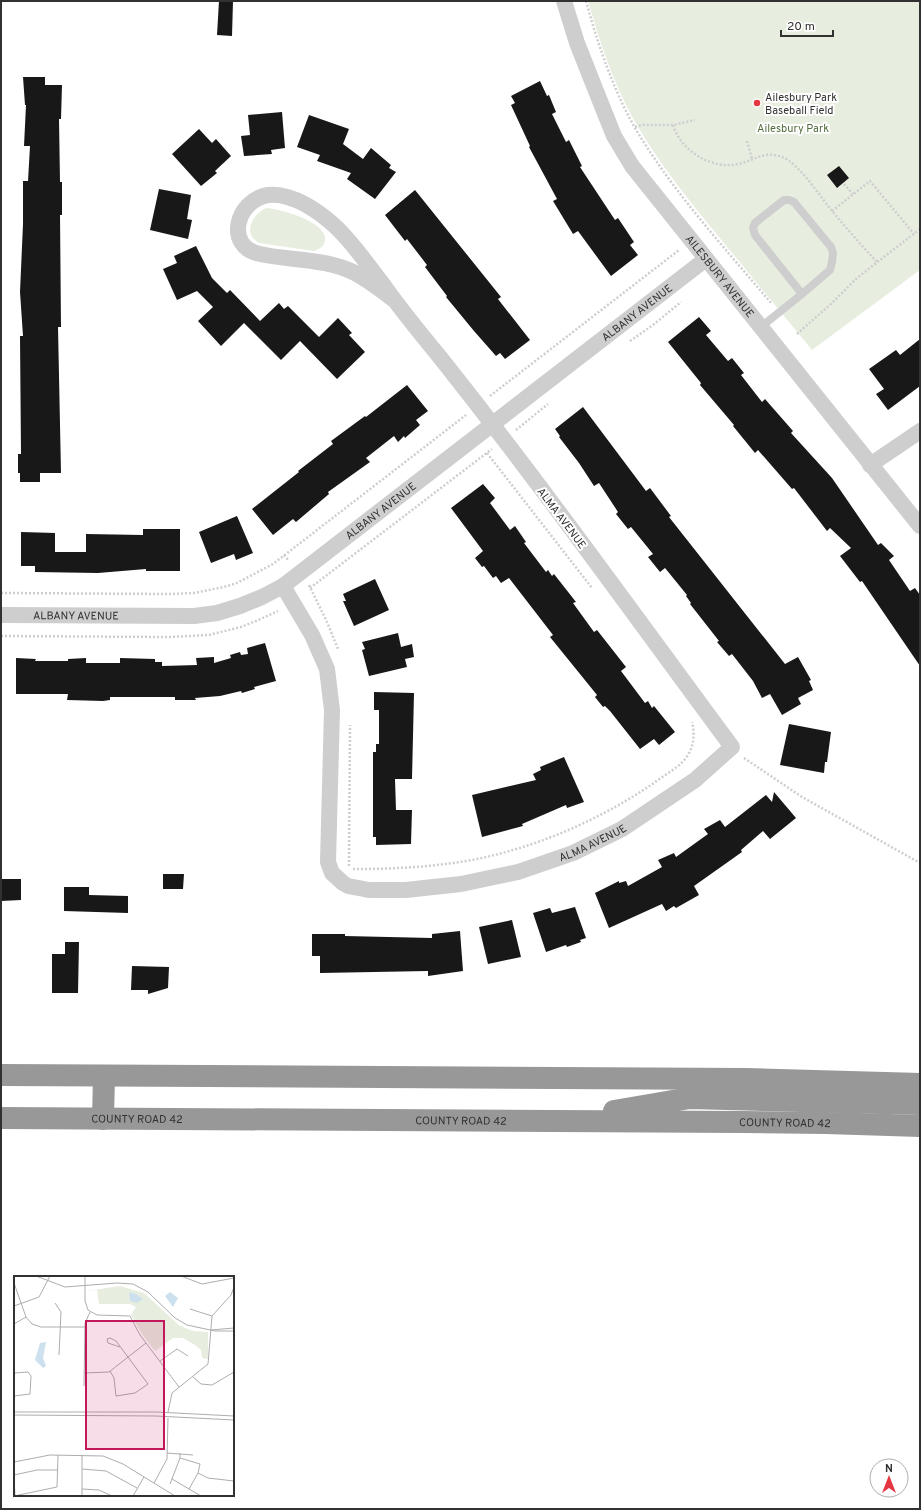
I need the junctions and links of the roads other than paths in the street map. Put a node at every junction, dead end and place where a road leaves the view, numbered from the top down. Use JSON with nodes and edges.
{"nodes":[{"id":1,"x":564,"y":1,"type":"edge"},
{"id":2,"x":706,"y":259,"type":"junction"},
{"id":3,"x":802,"y":294,"type":"junction"},
{"id":4,"x":394,"y":300,"type":"junction"},
{"id":5,"x":761,"y":327,"type":"junction"},
{"id":6,"x":492,"y":424,"type":"junction"},
{"id":7,"x":920,"y":431,"type":"edge"},
{"id":8,"x":870,"y":465,"type":"junction"},
{"id":9,"x":920,"y":526,"type":"edge"},
{"id":10,"x":283,"y":586,"type":"junction"},
{"id":11,"x":1,"y":615,"type":"edge"},
{"id":12,"x":1,"y":1075,"type":"edge"},
{"id":13,"x":104,"y":1076,"type":"junction"},
{"id":14,"x":920,"y":1084,"type":"edge"},
{"id":15,"x":920,"y":1104,"type":"edge"},
{"id":16,"x":1,"y":1118,"type":"edge"},
{"id":17,"x":103,"y":1118,"type":"junction"},
{"id":18,"x":554,"y":1121,"type":"junction"},
{"id":19,"x":920,"y":1126,"type":"edge"}],
"edges":[{"from":1,"to":2,"type":"street","name":"AILESBURY AVENUE"},
{"from":2,"to":5,"type":"street","name":"AILESBURY AVENUE"},
{"from":2,"to":6,"type":"street","name":"ALBANY AVENUE"},
{"from":3,"to":3,"type":"lane"},
{"from":3,"to":5,"type":"lane"},
{"from":4,"to":4,"type":"street"},
{"from":4,"to":6,"type":"street","name":"ALMA AVENUE"},
{"from":5,"to":8,"type":"street","name":"AILESBURY AVENUE"},
{"from":6,"to":10,"type":"street","name":"ALBANY AVENUE"},
{"from":6,"to":10,"type":"street","name":"ALMA AVENUE"},
{"from":7,"to":8,"type":"street"},
{"from":8,"to":9,"type":"street","name":"AILESBURY AVENUE"},
{"from":10,"to":11,"type":"street","name":"ALBANY AVENUE"},
{"from":12,"to":13,"type":"highway"},
{"from":13,"to":14,"type":"highway"},
{"from":13,"to":17,"type":"highway"},
{"from":15,"to":18,"type":"highway"},
{"from":16,"to":17,"type":"highway","name":"COUNTY ROAD 42"},
{"from":17,"to":18,"type":"highway","name":"COUNTY ROAD 42"},
{"from":18,"to":19,"type":"highway","name":"COUNTY ROAD 42"}]}
